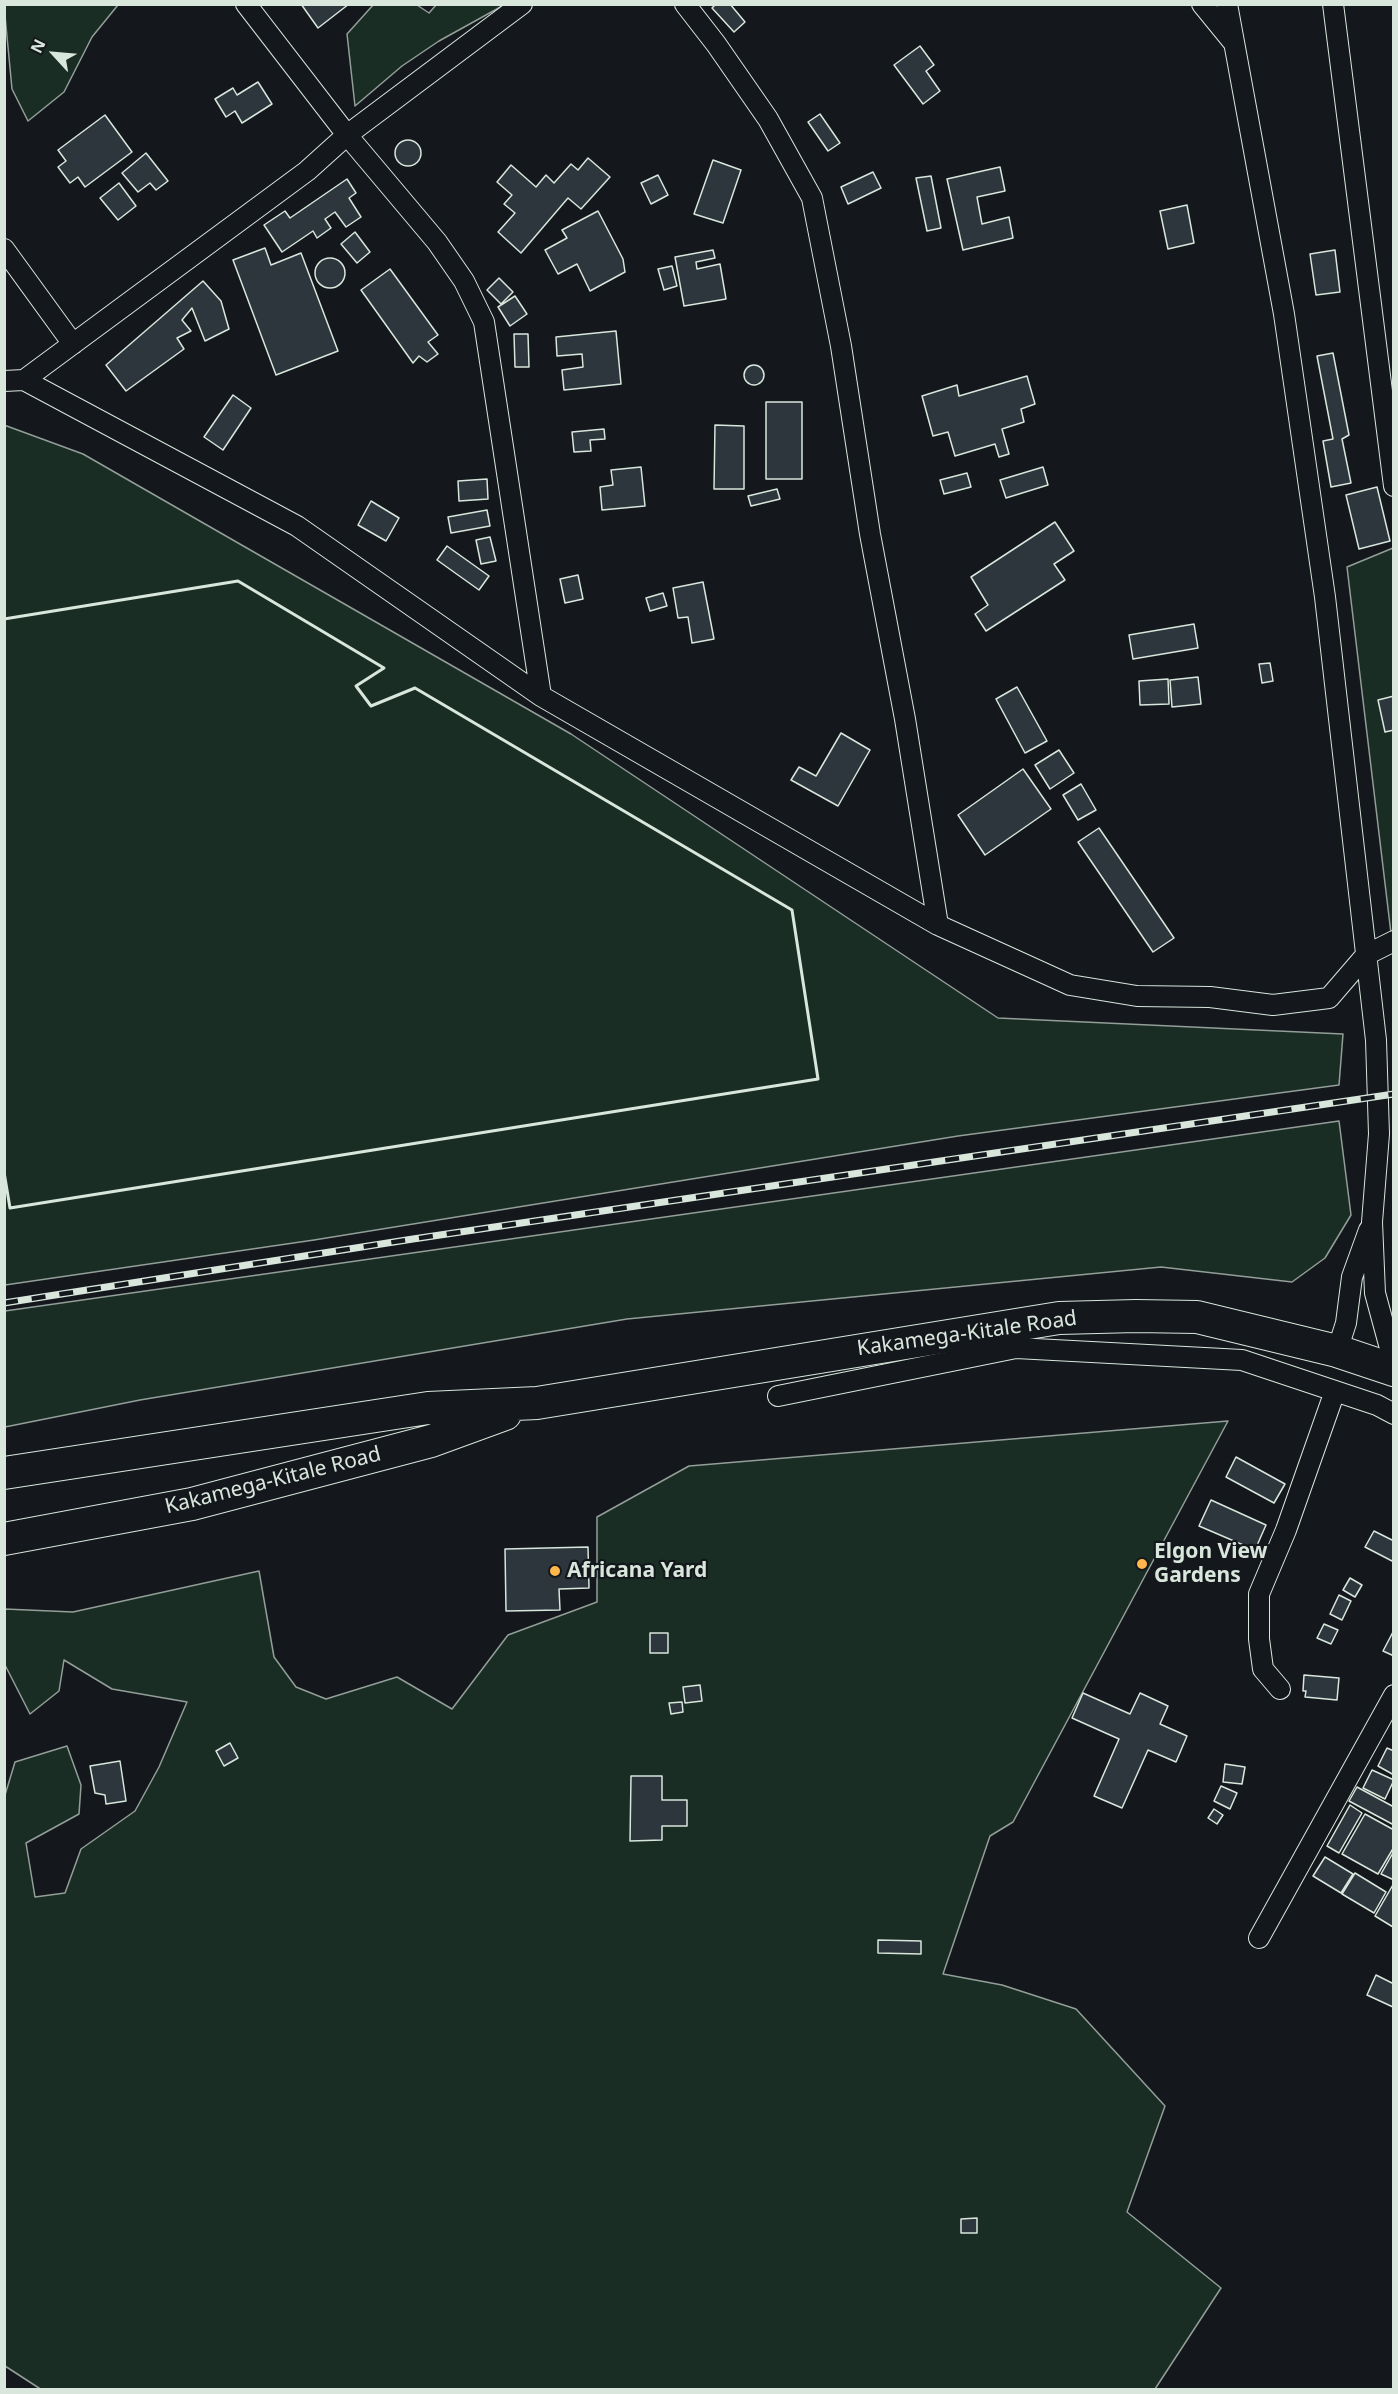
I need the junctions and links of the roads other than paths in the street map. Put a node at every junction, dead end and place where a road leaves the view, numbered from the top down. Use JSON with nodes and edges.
{"nodes":[{"id":1,"x":246,"y":4,"type":"edge"},
{"id":2,"x":522,"y":4,"type":"edge"},
{"id":3,"x":685,"y":4,"type":"edge"},
{"id":4,"x":1202,"y":4,"type":"edge"},
{"id":5,"x":1227,"y":4,"type":"edge"},
{"id":6,"x":1333,"y":4,"type":"edge"},
{"id":7,"x":1235,"y":44,"type":"junction"},
{"id":8,"x":347,"y":135,"type":"junction"},
{"id":9,"x":4,"y":249,"type":"edge"},
{"id":10,"x":73,"y":344,"type":"junction"},
{"id":11,"x":24,"y":380,"type":"junction"},
{"id":12,"x":4,"y":381,"type":"edge"},
{"id":13,"x":1394,"y":486,"type":"edge"},
{"id":14,"x":541,"y":696,"type":"junction"},
{"id":15,"x":938,"y":925,"type":"junction"},
{"id":16,"x":1394,"y":941,"type":"edge"},
{"id":17,"x":1366,"y":955,"type":"junction"},
{"id":18,"x":1385,"y":1038,"type":"edge"},
{"id":19,"x":1385,"y":1177,"type":"edge"},
{"id":20,"x":1372,"y":1222,"type":"junction"},
{"id":21,"x":1337,"y":1352,"type":"junction"},
{"id":22,"x":1394,"y":1363,"type":"edge"},
{"id":23,"x":1394,"y":1370,"type":"edge"},
{"id":24,"x":1335,"y":1392,"type":"junction"},
{"id":25,"x":778,"y":1396,"type":"dead end"},
{"id":26,"x":537,"y":1403,"type":"junction"},
{"id":27,"x":1394,"y":1414,"type":"edge"},
{"id":28,"x":4,"y":1473,"type":"edge"},
{"id":29,"x":4,"y":1539,"type":"edge"},
{"id":30,"x":1280,"y":1689,"type":"dead end"},
{"id":31,"x":1394,"y":1695,"type":"edge"},
{"id":32,"x":1259,"y":1938,"type":"dead end"}],
"edges":[{"from":1,"to":8,"type":"street"},
{"from":2,"to":8,"type":"street"},
{"from":3,"to":15,"type":"street"},
{"from":4,"to":7,"type":"street"},
{"from":5,"to":7,"type":"street"},
{"from":6,"to":13,"type":"street"},
{"from":7,"to":17,"type":"street"},
{"from":8,"to":10,"type":"street"},
{"from":8,"to":14,"type":"street"},
{"from":9,"to":10,"type":"street"},
{"from":10,"to":11,"type":"street"},
{"from":11,"to":12,"type":"street"},
{"from":11,"to":14,"type":"street"},
{"from":14,"to":15,"type":"street"},
{"from":15,"to":17,"type":"street"},
{"from":16,"to":17,"type":"street"},
{"from":17,"to":18,"type":"street"},
{"from":18,"to":19,"type":"street"},
{"from":19,"to":20,"type":"street"},
{"from":20,"to":21,"type":"street"},
{"from":20,"to":22,"type":"street"},
{"from":21,"to":23,"type":"highway","name":"Kakamega-Kitale Road"},
{"from":21,"to":26,"type":"highway","name":"Kakamega-Kitale Road"},
{"from":24,"to":25,"type":"street"},
{"from":24,"to":27,"type":"street"},
{"from":24,"to":30,"type":"street"},
{"from":26,"to":28,"type":"highway","name":"Kakamega-Kitale Road"},
{"from":26,"to":29,"type":"highway","name":"Kakamega-Kitale Road"},
{"from":31,"to":32,"type":"street"}]}
